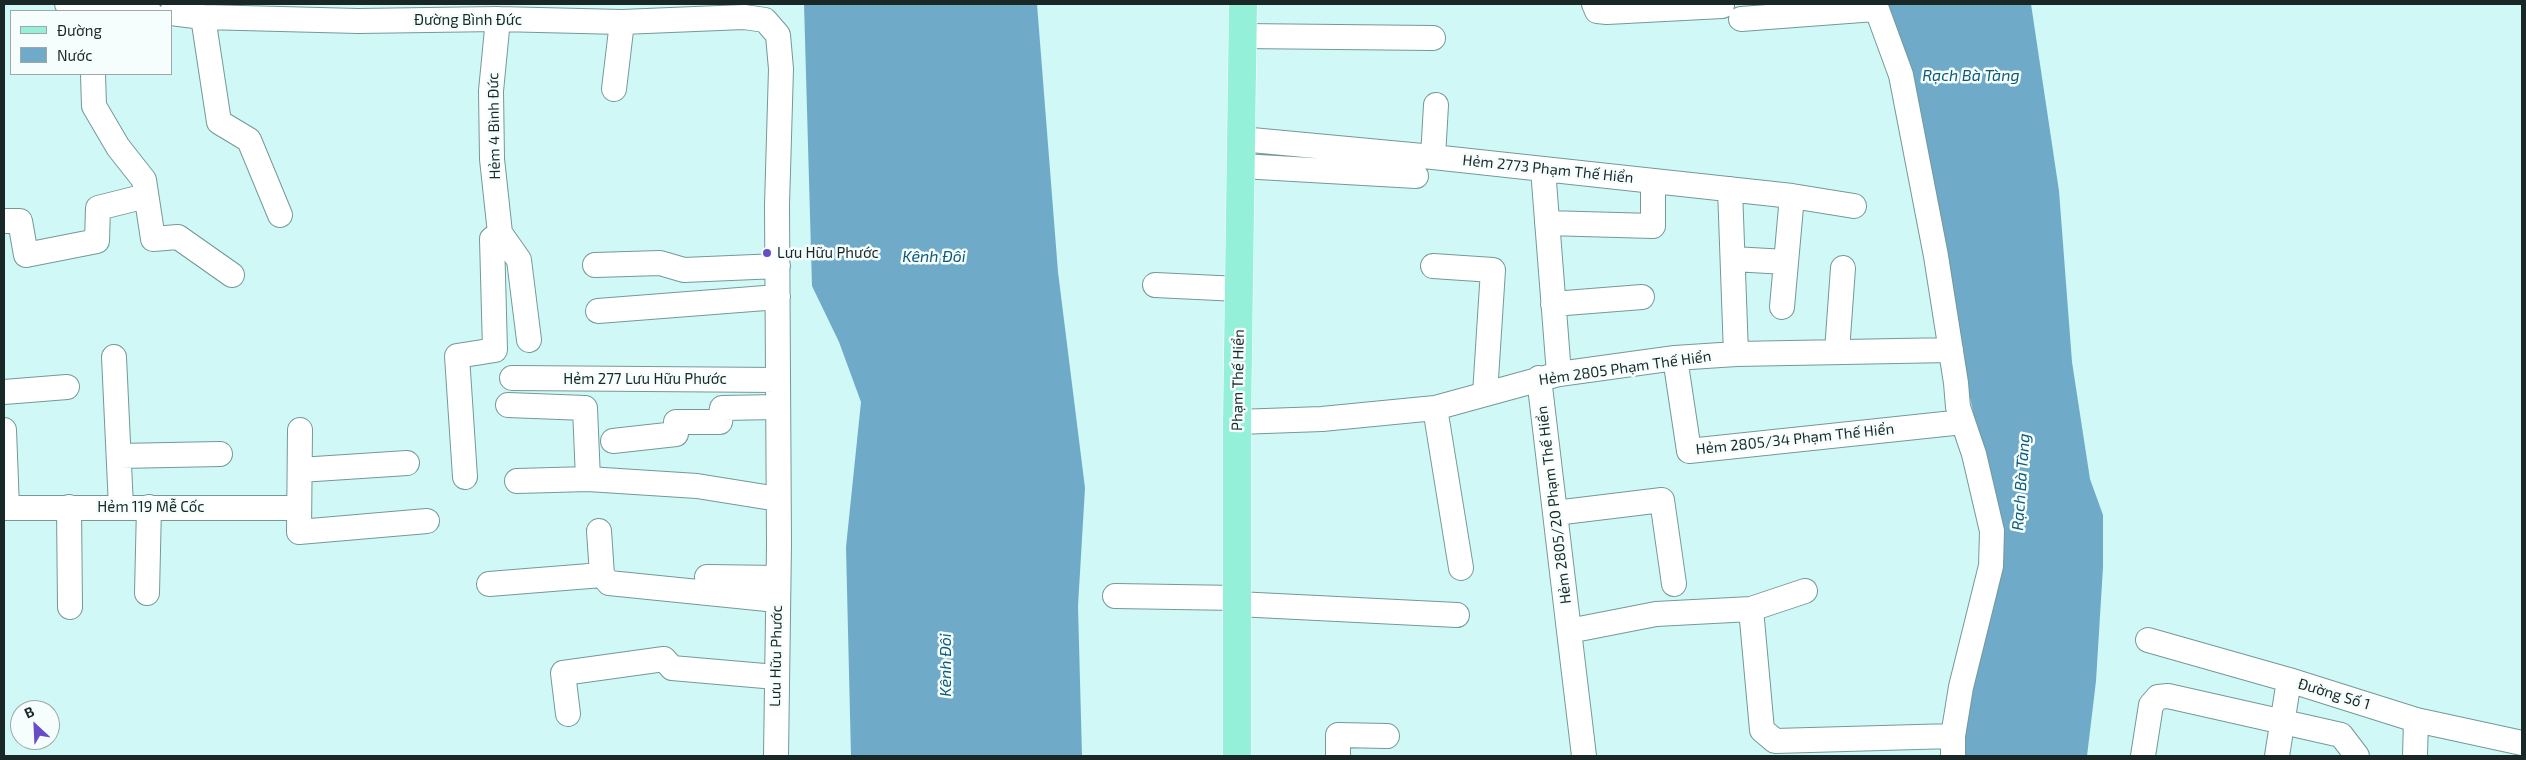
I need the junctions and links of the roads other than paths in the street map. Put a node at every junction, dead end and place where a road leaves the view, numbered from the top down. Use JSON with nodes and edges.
{"nodes":[{"id":1,"x":67,"y":4,"type":"edge"},
{"id":2,"x":1243,"y":4,"type":"edge"},
{"id":3,"x":1594,"y":4,"type":"edge"},
{"id":4,"x":1875,"y":6,"type":"edge"},
{"id":5,"x":91,"y":8,"type":"edge"},
{"id":6,"x":130,"y":10,"type":"edge"},
{"id":7,"x":172,"y":14,"type":"edge"},
{"id":8,"x":202,"y":16,"type":"junction"},
{"id":9,"x":498,"y":19,"type":"junction"},
{"id":10,"x":765,"y":20,"type":"joint"},
{"id":11,"x":622,"y":22,"type":"junction"},
{"id":12,"x":1242,"y":36,"type":"junction"},
{"id":13,"x":1433,"y":38,"type":"dead end"},
{"id":14,"x":93,"y":75,"type":"edge"},
{"id":15,"x":614,"y":89,"type":"dead end"},
{"id":16,"x":1436,"y":105,"type":"dead end"},
{"id":17,"x":1241,"y":139,"type":"junction"},
{"id":18,"x":1433,"y":157,"type":"junction"},
{"id":19,"x":1241,"y":166,"type":"junction"},
{"id":20,"x":1543,"y":169,"type":"junction"},
{"id":21,"x":1416,"y":176,"type":"dead end"},
{"id":22,"x":1653,"y":180,"type":"junction"},
{"id":23,"x":1730,"y":189,"type":"junction"},
{"id":24,"x":146,"y":196,"type":"junction"},
{"id":25,"x":1792,"y":196,"type":"junction"},
{"id":26,"x":1854,"y":206,"type":"dead end"},
{"id":27,"x":280,"y":215,"type":"dead end"},
{"id":28,"x":4,"y":221,"type":"edge"},
{"id":29,"x":1547,"y":223,"type":"junction"},
{"id":30,"x":500,"y":233,"type":"junction"},
{"id":31,"x":1733,"y":259,"type":"junction"},
{"id":32,"x":1786,"y":262,"type":"junction"},
{"id":33,"x":595,"y":265,"type":"dead end"},
{"id":34,"x":778,"y":266,"type":"junction"},
{"id":35,"x":1433,"y":266,"type":"dead end"},
{"id":36,"x":1843,"y":268,"type":"dead end"},
{"id":37,"x":232,"y":275,"type":"dead end"},
{"id":38,"x":1155,"y":285,"type":"dead end"},
{"id":39,"x":1239,"y":289,"type":"junction"},
{"id":40,"x":778,"y":297,"type":"junction"},
{"id":41,"x":1642,"y":297,"type":"dead end"},
{"id":42,"x":1553,"y":304,"type":"junction"},
{"id":43,"x":1782,"y":307,"type":"dead end"},
{"id":44,"x":598,"y":310,"type":"dead end"},
{"id":45,"x":529,"y":340,"type":"dead end"},
{"id":46,"x":1951,"y":350,"type":"junction"},
{"id":47,"x":1837,"y":351,"type":"junction"},
{"id":48,"x":1736,"y":354,"type":"junction"},
{"id":49,"x":114,"y":357,"type":"dead end"},
{"id":50,"x":1675,"y":358,"type":"junction"},
{"id":51,"x":1549,"y":376,"type":"junction"},
{"id":52,"x":512,"y":378,"type":"dead end"},
{"id":53,"x":778,"y":380,"type":"junction"},
{"id":54,"x":67,"y":387,"type":"dead end"},
{"id":55,"x":4,"y":392,"type":"edge"},
{"id":56,"x":1485,"y":394,"type":"junction"},
{"id":57,"x":508,"y":405,"type":"dead end"},
{"id":58,"x":778,"y":407,"type":"junction"},
{"id":59,"x":1435,"y":408,"type":"junction"},
{"id":60,"x":1237,"y":422,"type":"junction"},
{"id":61,"x":1963,"y":422,"type":"junction"},
{"id":62,"x":4,"y":430,"type":"edge"},
{"id":63,"x":300,"y":430,"type":"dead end"},
{"id":64,"x":613,"y":441,"type":"dead end"},
{"id":65,"x":220,"y":454,"type":"dead end"},
{"id":66,"x":118,"y":456,"type":"junction"},
{"id":67,"x":407,"y":463,"type":"dead end"},
{"id":68,"x":300,"y":470,"type":"junction"},
{"id":69,"x":465,"y":477,"type":"dead end"},
{"id":70,"x":588,"y":479,"type":"junction"},
{"id":71,"x":516,"y":481,"type":"dead end"},
{"id":72,"x":778,"y":499,"type":"junction"},
{"id":73,"x":68,"y":507,"type":"junction"},
{"id":74,"x":121,"y":507,"type":"junction"},
{"id":75,"x":149,"y":507,"type":"junction"},
{"id":76,"x":5,"y":508,"type":"edge"},
{"id":77,"x":299,"y":508,"type":"junction"},
{"id":78,"x":1555,"y":513,"type":"junction"},
{"id":79,"x":427,"y":521,"type":"dead end"},
{"id":80,"x":599,"y":531,"type":"dead end"},
{"id":81,"x":1461,"y":568,"type":"dead end"},
{"id":82,"x":602,"y":575,"type":"junction"},
{"id":83,"x":707,"y":576,"type":"dead end"},
{"id":84,"x":489,"y":584,"type":"dead end"},
{"id":85,"x":1674,"y":584,"type":"dead end"},
{"id":86,"x":778,"y":589,"type":"junction"},
{"id":87,"x":1805,"y":590,"type":"dead end"},
{"id":88,"x":147,"y":593,"type":"dead end"},
{"id":89,"x":1115,"y":596,"type":"dead end"},
{"id":90,"x":1237,"y":601,"type":"junction"},
{"id":91,"x":70,"y":607,"type":"dead end"},
{"id":92,"x":1751,"y":609,"type":"junction"},
{"id":93,"x":1457,"y":615,"type":"dead end"},
{"id":94,"x":1569,"y":631,"type":"junction"},
{"id":95,"x":2148,"y":640,"type":"dead end"},
{"id":96,"x":776,"y":677,"type":"junction"},
{"id":97,"x":2289,"y":680,"type":"junction"},
{"id":98,"x":568,"y":714,"type":"dead end"},
{"id":99,"x":2416,"y":720,"type":"junction"},
{"id":100,"x":2284,"y":721,"type":"junction"},
{"id":101,"x":1387,"y":736,"type":"dead end"},
{"id":102,"x":2522,"y":743,"type":"edge"},
{"id":103,"x":1953,"y":746,"type":"edge"},
{"id":104,"x":776,"y":756,"type":"edge"},
{"id":105,"x":1237,"y":756,"type":"edge"},
{"id":106,"x":1338,"y":756,"type":"edge"},
{"id":107,"x":1584,"y":756,"type":"edge"},
{"id":108,"x":2143,"y":756,"type":"edge"},
{"id":109,"x":2277,"y":756,"type":"edge"},
{"id":110,"x":2358,"y":756,"type":"edge"},
{"id":111,"x":2415,"y":756,"type":"edge"}],
"edges":[{"from":1,"to":5,"type":"street"},
{"from":2,"to":12,"type":"main road","name":"Phạm Thế Hiển"},
{"from":3,"to":4,"type":"street"},
{"from":4,"to":46,"type":"street"},
{"from":5,"to":6,"type":"street"},
{"from":7,"to":8,"type":"street","name":"Đường Bình Đức"},
{"from":8,"to":9,"type":"street","name":"Đường Bình Đức"},
{"from":8,"to":27,"type":"street"},
{"from":9,"to":11,"type":"street","name":"Đường Bình Đức"},
{"from":9,"to":30,"type":"street","name":"Hẻm 4 Bình Đức"},
{"from":10,"to":11,"type":"street","name":"Đường Bình Đức"},
{"from":10,"to":34,"type":"street","name":"Lưu Hữu Phước"},
{"from":11,"to":15,"type":"street"},
{"from":12,"to":13,"type":"street"},
{"from":12,"to":17,"type":"main road","name":"Phạm Thế Hiển"},
{"from":14,"to":24,"type":"street"},
{"from":16,"to":18,"type":"street"},
{"from":17,"to":18,"type":"street","name":"Hẻm 2773 Phạm Thế Hiển"},
{"from":17,"to":19,"type":"main road","name":"Phạm Thế Hiển"},
{"from":18,"to":20,"type":"street","name":"Hẻm 2773 Phạm Thế Hiển"},
{"from":19,"to":21,"type":"street"},
{"from":19,"to":39,"type":"main road","name":"Phạm Thế Hiển"},
{"from":20,"to":22,"type":"street","name":"Hẻm 2773 Phạm Thế Hiển"},
{"from":20,"to":29,"type":"street","name":"Hẻm 2805/20 Phạm Thế Hiển"},
{"from":22,"to":23,"type":"street","name":"Hẻm 2773 Phạm Thế Hiển"},
{"from":22,"to":29,"type":"street"},
{"from":23,"to":25,"type":"street","name":"Hẻm 2773 Phạm Thế Hiển"},
{"from":23,"to":31,"type":"street"},
{"from":24,"to":28,"type":"street"},
{"from":24,"to":37,"type":"street"},
{"from":25,"to":26,"type":"street","name":"Hẻm 2773 Phạm Thế Hiển"},
{"from":25,"to":32,"type":"street"},
{"from":29,"to":42,"type":"street","name":"Hẻm 2805/20 Phạm Thế Hiển"},
{"from":30,"to":45,"type":"street","name":"Hẻm 4 Bình Đức"},
{"from":30,"to":69,"type":"street","name":"Hẻm 4 Bình Đức"},
{"from":31,"to":32,"type":"street"},
{"from":31,"to":48,"type":"street"},
{"from":32,"to":43,"type":"street"},
{"from":33,"to":34,"type":"street"},
{"from":34,"to":40,"type":"street","name":"Lưu Hữu Phước"},
{"from":35,"to":56,"type":"street"},
{"from":36,"to":47,"type":"street"},
{"from":38,"to":39,"type":"street"},
{"from":39,"to":60,"type":"main road","name":"Phạm Thế Hiển"},
{"from":40,"to":44,"type":"street"},
{"from":40,"to":53,"type":"street","name":"Lưu Hữu Phước"},
{"from":41,"to":42,"type":"street"},
{"from":42,"to":51,"type":"street","name":"Hẻm 2805/20 Phạm Thế Hiển"},
{"from":46,"to":47,"type":"street","name":"Hẻm 2805 Phạm Thế Hiển"},
{"from":46,"to":61,"type":"street"},
{"from":47,"to":48,"type":"street","name":"Hẻm 2805 Phạm Thế Hiển"},
{"from":48,"to":50,"type":"street","name":"Hẻm 2805 Phạm Thế Hiển"},
{"from":49,"to":66,"type":"street"},
{"from":50,"to":51,"type":"street","name":"Hẻm 2805 Phạm Thế Hiển"},
{"from":50,"to":61,"type":"street","name":"Hẻm 2805/34 Phạm Thế Hiển"},
{"from":51,"to":56,"type":"street","name":"Hẻm 2805 Phạm Thế Hiển"},
{"from":51,"to":78,"type":"street","name":"Hẻm 2805/20 Phạm Thế Hiển"},
{"from":52,"to":53,"type":"street","name":"Hẻm 277 Lưu Hữu Phước"},
{"from":53,"to":58,"type":"street","name":"Lưu Hữu Phước"},
{"from":54,"to":55,"type":"street"},
{"from":56,"to":59,"type":"street","name":"Hẻm 2805 Phạm Thế Hiển"},
{"from":57,"to":70,"type":"street"},
{"from":58,"to":64,"type":"street"},
{"from":58,"to":72,"type":"street","name":"Lưu Hữu Phước"},
{"from":59,"to":60,"type":"street","name":"Hẻm 2805 Phạm Thế Hiển"},
{"from":59,"to":81,"type":"street"},
{"from":60,"to":90,"type":"main road","name":"Phạm Thế Hiển"},
{"from":61,"to":103,"type":"street"},
{"from":62,"to":76,"type":"street"},
{"from":63,"to":68,"type":"street"},
{"from":65,"to":66,"type":"street"},
{"from":66,"to":74,"type":"street"},
{"from":67,"to":68,"type":"street"},
{"from":68,"to":77,"type":"street"},
{"from":70,"to":71,"type":"street"},
{"from":70,"to":72,"type":"street"},
{"from":72,"to":86,"type":"street","name":"Lưu Hữu Phước"},
{"from":73,"to":74,"type":"street","name":"Hẻm 119 Mễ Cốc"},
{"from":73,"to":76,"type":"street","name":"Hẻm 119 Mễ Cốc"},
{"from":73,"to":91,"type":"street"},
{"from":74,"to":75,"type":"street","name":"Hẻm 119 Mễ Cốc"},
{"from":75,"to":77,"type":"street","name":"Hẻm 119 Mễ Cốc"},
{"from":75,"to":88,"type":"street"},
{"from":77,"to":79,"type":"street"},
{"from":78,"to":85,"type":"street"},
{"from":78,"to":94,"type":"street","name":"Hẻm 2805/20 Phạm Thế Hiển"},
{"from":80,"to":82,"type":"street"},
{"from":82,"to":84,"type":"street"},
{"from":82,"to":86,"type":"street"},
{"from":83,"to":86,"type":"street"},
{"from":86,"to":96,"type":"street","name":"Lưu Hữu Phước"},
{"from":87,"to":92,"type":"street"},
{"from":89,"to":90,"type":"street"},
{"from":90,"to":93,"type":"street"},
{"from":90,"to":105,"type":"main road","name":"Phạm Thế Hiển"},
{"from":92,"to":94,"type":"street"},
{"from":92,"to":103,"type":"street"},
{"from":94,"to":107,"type":"street","name":"Hẻm 2805/20 Phạm Thế Hiển"},
{"from":95,"to":97,"type":"street","name":"Đường Số 1"},
{"from":96,"to":98,"type":"street"},
{"from":96,"to":104,"type":"street","name":"Lưu Hữu Phước"},
{"from":97,"to":99,"type":"street","name":"Đường Số 1"},
{"from":97,"to":100,"type":"street"},
{"from":99,"to":102,"type":"street","name":"Đường Số 1"},
{"from":99,"to":111,"type":"street"},
{"from":100,"to":108,"type":"street"},
{"from":100,"to":109,"type":"street"},
{"from":100,"to":110,"type":"street"},
{"from":101,"to":106,"type":"street"}]}
